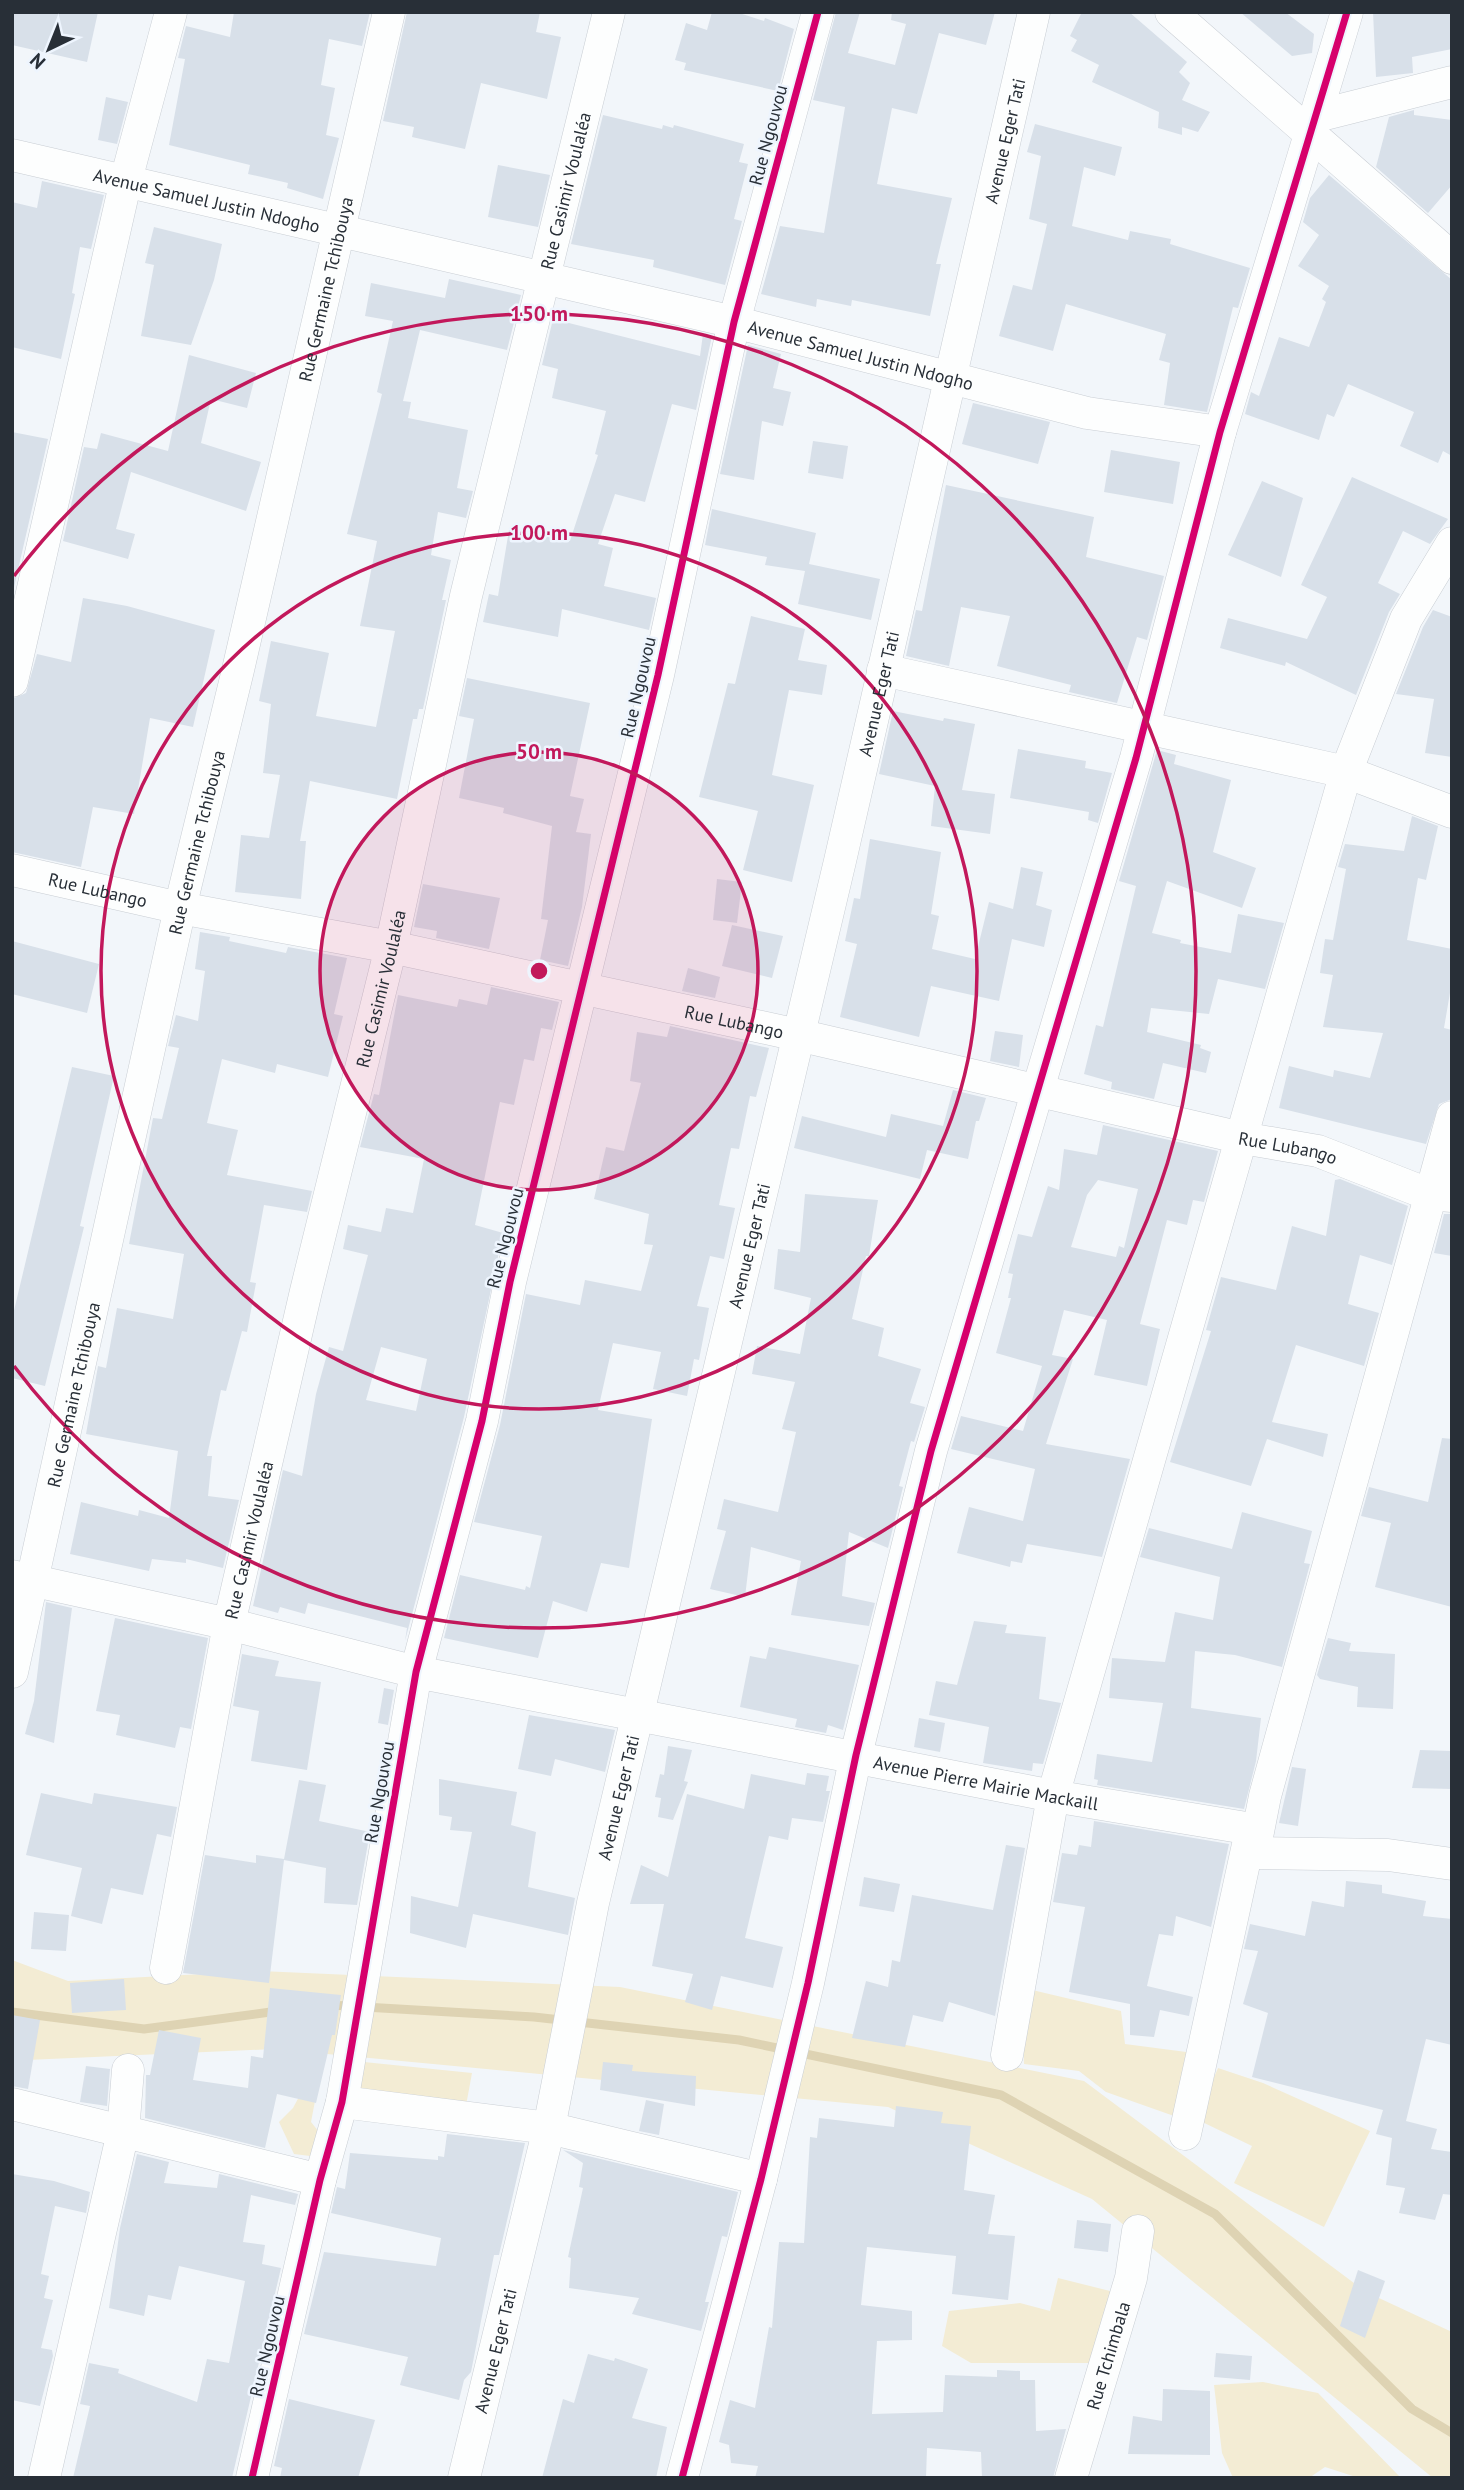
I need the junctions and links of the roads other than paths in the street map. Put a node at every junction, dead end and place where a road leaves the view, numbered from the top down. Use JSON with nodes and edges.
{"nodes":[{"id":1,"x":171,"y":12,"type":"edge"},
{"id":2,"x":389,"y":12,"type":"edge"},
{"id":3,"x":609,"y":12,"type":"edge"},
{"id":4,"x":818,"y":12,"type":"edge"},
{"id":5,"x":1034,"y":12,"type":"edge"},
{"id":6,"x":1171,"y":12,"type":"edge"},
{"id":7,"x":1347,"y":12,"type":"edge"},
{"id":8,"x":1452,"y":82,"type":"edge"},
{"id":9,"x":1313,"y":124,"type":"junction"},
{"id":10,"x":12,"y":155,"type":"edge"},
{"id":11,"x":126,"y":180,"type":"junction"},
{"id":12,"x":341,"y":232,"type":"junction"},
{"id":13,"x":1452,"y":258,"type":"edge"},
{"id":14,"x":541,"y":278,"type":"junction"},
{"id":15,"x":734,"y":322,"type":"junction"},
{"id":16,"x":951,"y":380,"type":"junction"},
{"id":17,"x":1220,"y":432,"type":"junction"},
{"id":18,"x":1452,"y":543,"type":"edge"},
{"id":19,"x":883,"y":670,"type":"junction"},
{"id":20,"x":12,"y":681,"type":"edge"},
{"id":21,"x":1143,"y":728,"type":"junction"},
{"id":22,"x":1346,"y":772,"type":"junction"},
{"id":23,"x":1452,"y":812,"type":"edge"},
{"id":24,"x":12,"y":870,"type":"edge"},
{"id":25,"x":180,"y":908,"type":"junction"},
{"id":26,"x":391,"y":947,"type":"junction"},
{"id":27,"x":583,"y":991,"type":"junction"},
{"id":28,"x":798,"y":1035,"type":"junction"},
{"id":29,"x":1039,"y":1090,"type":"junction"},
{"id":30,"x":1452,"y":1116,"type":"edge"},
{"id":31,"x":1241,"y":1138,"type":"junction"},
{"id":32,"x":1440,"y":1195,"type":"edge"},
{"id":33,"x":22,"y":1578,"type":"edge"},
{"id":34,"x":229,"y":1624,"type":"junction"},
{"id":35,"x":12,"y":1672,"type":"edge"},
{"id":36,"x":416,"y":1672,"type":"junction"},
{"id":37,"x":638,"y":1715,"type":"junction"},
{"id":38,"x":856,"y":1755,"type":"junction"},
{"id":39,"x":1053,"y":1796,"type":"junction"},
{"id":40,"x":1253,"y":1841,"type":"junction"},
{"id":41,"x":1452,"y":1864,"type":"edge"},
{"id":42,"x":166,"y":1968,"type":"dead end"},
{"id":43,"x":1007,"y":2055,"type":"dead end"},
{"id":44,"x":128,"y":2070,"type":"dead end"},
{"id":45,"x":342,"y":2102,"type":"junction"},
{"id":46,"x":12,"y":2104,"type":"edge"},
{"id":47,"x":549,"y":2128,"type":"junction"},
{"id":48,"x":123,"y":2132,"type":"junction"},
{"id":49,"x":1185,"y":2134,"type":"dead end"},
{"id":50,"x":761,"y":2179,"type":"junction"},
{"id":51,"x":320,"y":2180,"type":"junction"},
{"id":52,"x":1138,"y":2231,"type":"dead end"},
{"id":53,"x":44,"y":2478,"type":"edge"},
{"id":54,"x":252,"y":2478,"type":"edge"},
{"id":55,"x":464,"y":2478,"type":"edge"},
{"id":56,"x":682,"y":2478,"type":"edge"},
{"id":57,"x":1071,"y":2478,"type":"edge"}],
"edges":[{"from":1,"to":11,"type":"street"},
{"from":2,"to":12,"type":"street","name":"Rue Germaine Tchibouya"},
{"from":3,"to":14,"type":"street","name":"Rue Casimir Voulaléa"},
{"from":4,"to":15,"type":"street","name":"Rue Ngouvou"},
{"from":5,"to":16,"type":"street","name":"Avenue Eger Tati"},
{"from":6,"to":9,"type":"street"},
{"from":7,"to":9,"type":"street"},
{"from":8,"to":9,"type":"street"},
{"from":9,"to":13,"type":"street"},
{"from":9,"to":17,"type":"street"},
{"from":10,"to":11,"type":"street","name":"Avenue Samuel Justin Ndogho"},
{"from":11,"to":12,"type":"street","name":"Avenue Samuel Justin Ndogho"},
{"from":11,"to":20,"type":"street"},
{"from":12,"to":14,"type":"street","name":"Avenue Samuel Justin Ndogho"},
{"from":12,"to":25,"type":"street","name":"Rue Germaine Tchibouya"},
{"from":14,"to":15,"type":"street","name":"Avenue Samuel Justin Ndogho"},
{"from":14,"to":26,"type":"street","name":"Rue Casimir Voulaléa"},
{"from":15,"to":16,"type":"street","name":"Avenue Samuel Justin Ndogho"},
{"from":15,"to":27,"type":"street","name":"Rue Ngouvou"},
{"from":16,"to":17,"type":"street","name":"Avenue Samuel Justin Ndogho"},
{"from":16,"to":19,"type":"street","name":"Avenue Eger Tati"},
{"from":17,"to":21,"type":"street"},
{"from":18,"to":22,"type":"street"},
{"from":19,"to":21,"type":"street"},
{"from":19,"to":28,"type":"street","name":"Avenue Eger Tati"},
{"from":21,"to":22,"type":"street"},
{"from":21,"to":29,"type":"street"},
{"from":22,"to":23,"type":"street"},
{"from":22,"to":31,"type":"street"},
{"from":24,"to":25,"type":"street","name":"Rue Lubango"},
{"from":25,"to":26,"type":"street","name":"Rue Lubango"},
{"from":25,"to":33,"type":"street","name":"Rue Germaine Tchibouya"},
{"from":26,"to":27,"type":"street","name":"Rue Lubango"},
{"from":26,"to":34,"type":"street","name":"Rue Casimir Voulaléa"},
{"from":27,"to":28,"type":"street","name":"Rue Lubango"},
{"from":27,"to":36,"type":"street","name":"Rue Ngouvou"},
{"from":28,"to":29,"type":"street","name":"Rue Lubango"},
{"from":28,"to":37,"type":"street","name":"Avenue Eger Tati"},
{"from":29,"to":31,"type":"street","name":"Rue Lubango"},
{"from":29,"to":38,"type":"street"},
{"from":30,"to":32,"type":"street"},
{"from":31,"to":32,"type":"street","name":"Rue Lubango"},
{"from":31,"to":39,"type":"street"},
{"from":32,"to":40,"type":"street"},
{"from":33,"to":34,"type":"street","name":"Avenue Pierre Mairie Mackaill"},
{"from":33,"to":35,"type":"street","name":"Rue Germaine Tchibouya"},
{"from":34,"to":36,"type":"street","name":"Avenue Pierre Mairie Mackaill"},
{"from":34,"to":42,"type":"street","name":"Rue Casimir Voulaléa"},
{"from":36,"to":37,"type":"street","name":"Avenue Pierre Mairie Mackaill"},
{"from":36,"to":45,"type":"street","name":"Rue Ngouvou"},
{"from":37,"to":38,"type":"street","name":"Avenue Pierre Mairie Mackaill"},
{"from":37,"to":47,"type":"street","name":"Avenue Eger Tati"},
{"from":38,"to":39,"type":"street","name":"Avenue Pierre Mairie Mackaill"},
{"from":38,"to":50,"type":"street"},
{"from":39,"to":40,"type":"street","name":"Avenue Pierre Mairie Mackaill"},
{"from":39,"to":43,"type":"street"},
{"from":40,"to":41,"type":"street","name":"Avenue Pierre Mairie Mackaill"},
{"from":40,"to":49,"type":"street"},
{"from":44,"to":48,"type":"street"},
{"from":45,"to":47,"type":"street"},
{"from":45,"to":51,"type":"street","name":"Rue Ngouvou"},
{"from":46,"to":48,"type":"street"},
{"from":47,"to":50,"type":"street"},
{"from":47,"to":55,"type":"street","name":"Avenue Eger Tati"},
{"from":48,"to":51,"type":"street"},
{"from":48,"to":53,"type":"street"},
{"from":50,"to":56,"type":"street"},
{"from":51,"to":54,"type":"street","name":"Rue Ngouvou"},
{"from":52,"to":57,"type":"street","name":"Rue Tchimbala"}]}
